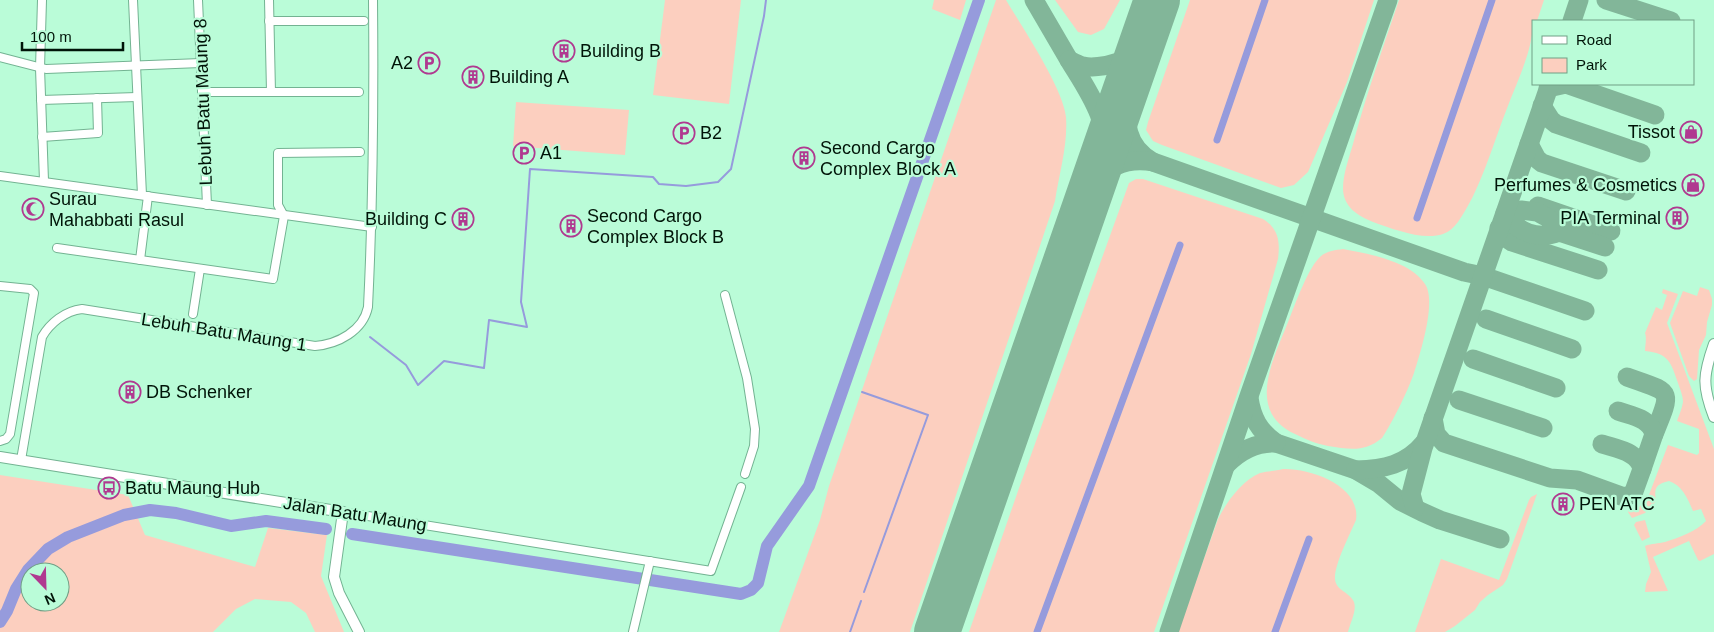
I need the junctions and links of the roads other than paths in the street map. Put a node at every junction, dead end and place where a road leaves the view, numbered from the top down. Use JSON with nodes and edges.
{"nodes":[{"id":1,"x":44,"y":0,"type":"edge"},
{"id":2,"x":133,"y":0,"type":"edge"},
{"id":3,"x":198,"y":0,"type":"edge"},
{"id":4,"x":269,"y":0,"type":"edge"},
{"id":5,"x":374,"y":0,"type":"edge"},
{"id":6,"x":269,"y":20,"type":"junction"},
{"id":7,"x":364,"y":21,"type":"dead end"},
{"id":8,"x":0,"y":57,"type":"edge"},
{"id":9,"x":201,"y":62,"type":"junction"},
{"id":10,"x":136,"y":65,"type":"junction"},
{"id":11,"x":40,"y":68,"type":"junction"},
{"id":12,"x":203,"y":92,"type":"junction"},
{"id":13,"x":271,"y":92,"type":"junction"},
{"id":14,"x":359,"y":92,"type":"dead end"},
{"id":15,"x":137,"y":97,"type":"junction"},
{"id":16,"x":97,"y":98,"type":"junction"},
{"id":17,"x":41,"y":100,"type":"junction"},
{"id":18,"x":42,"y":137,"type":"junction"},
{"id":19,"x":360,"y":152,"type":"dead end"},
{"id":20,"x":0,"y":176,"type":"edge"},
{"id":21,"x":44,"y":181,"type":"junction"},
{"id":22,"x":145,"y":196,"type":"junction"},
{"id":23,"x":207,"y":204,"type":"junction"},
{"id":24,"x":284,"y":216,"type":"junction"},
{"id":25,"x":372,"y":227,"type":"junction"},
{"id":26,"x":57,"y":248,"type":"dead end"},
{"id":27,"x":140,"y":260,"type":"junction"},
{"id":28,"x":200,"y":269,"type":"junction"},
{"id":29,"x":0,"y":286,"type":"edge"},
{"id":30,"x":725,"y":295,"type":"dead end"},
{"id":31,"x":194,"y":314,"type":"dead end"},
{"id":32,"x":1714,"y":344,"type":"edge"},
{"id":33,"x":1713,"y":414,"type":"edge"},
{"id":34,"x":0,"y":441,"type":"edge"},
{"id":35,"x":0,"y":457,"type":"edge"},
{"id":36,"x":21,"y":460,"type":"junction"},
{"id":37,"x":745,"y":474,"type":"dead end"},
{"id":38,"x":741,"y":486,"type":"dead end"},
{"id":39,"x":343,"y":512,"type":"junction"},
{"id":40,"x":650,"y":562,"type":"junction"},
{"id":41,"x":359,"y":632,"type":"edge"},
{"id":42,"x":633,"y":632,"type":"edge"}],
"edges":[{"from":1,"to":11,"type":"street"},
{"from":2,"to":10,"type":"street"},
{"from":3,"to":9,"type":"street","name":"Lebuh Batu Maung 8"},
{"from":4,"to":6,"type":"street"},
{"from":5,"to":25,"type":"street","name":"Lebuh Batu Maung 1"},
{"from":6,"to":7,"type":"street"},
{"from":6,"to":13,"type":"street"},
{"from":8,"to":11,"type":"street"},
{"from":9,"to":10,"type":"street"},
{"from":9,"to":12,"type":"street","name":"Lebuh Batu Maung 8"},
{"from":10,"to":11,"type":"street"},
{"from":10,"to":15,"type":"street"},
{"from":11,"to":17,"type":"street"},
{"from":12,"to":13,"type":"street"},
{"from":12,"to":23,"type":"street","name":"Lebuh Batu Maung 8"},
{"from":13,"to":14,"type":"street"},
{"from":15,"to":16,"type":"street"},
{"from":15,"to":22,"type":"street"},
{"from":16,"to":17,"type":"street"},
{"from":16,"to":18,"type":"street"},
{"from":17,"to":18,"type":"street"},
{"from":18,"to":21,"type":"street"},
{"from":19,"to":24,"type":"street"},
{"from":20,"to":21,"type":"street"},
{"from":21,"to":22,"type":"street"},
{"from":22,"to":23,"type":"street"},
{"from":22,"to":27,"type":"street"},
{"from":23,"to":24,"type":"street"},
{"from":24,"to":25,"type":"street"},
{"from":24,"to":28,"type":"street"},
{"from":25,"to":36,"type":"street","name":"Lebuh Batu Maung 1"},
{"from":26,"to":27,"type":"street"},
{"from":27,"to":28,"type":"street"},
{"from":28,"to":31,"type":"street"},
{"from":29,"to":34,"type":"street"},
{"from":30,"to":37,"type":"street"},
{"from":32,"to":33,"type":"street"},
{"from":35,"to":36,"type":"street","name":"Jalan Batu Maung"},
{"from":36,"to":39,"type":"street","name":"Jalan Batu Maung"},
{"from":38,"to":40,"type":"street","name":"Jalan Batu Maung"},
{"from":39,"to":40,"type":"street","name":"Jalan Batu Maung"},
{"from":39,"to":41,"type":"street"},
{"from":40,"to":42,"type":"street"}]}
